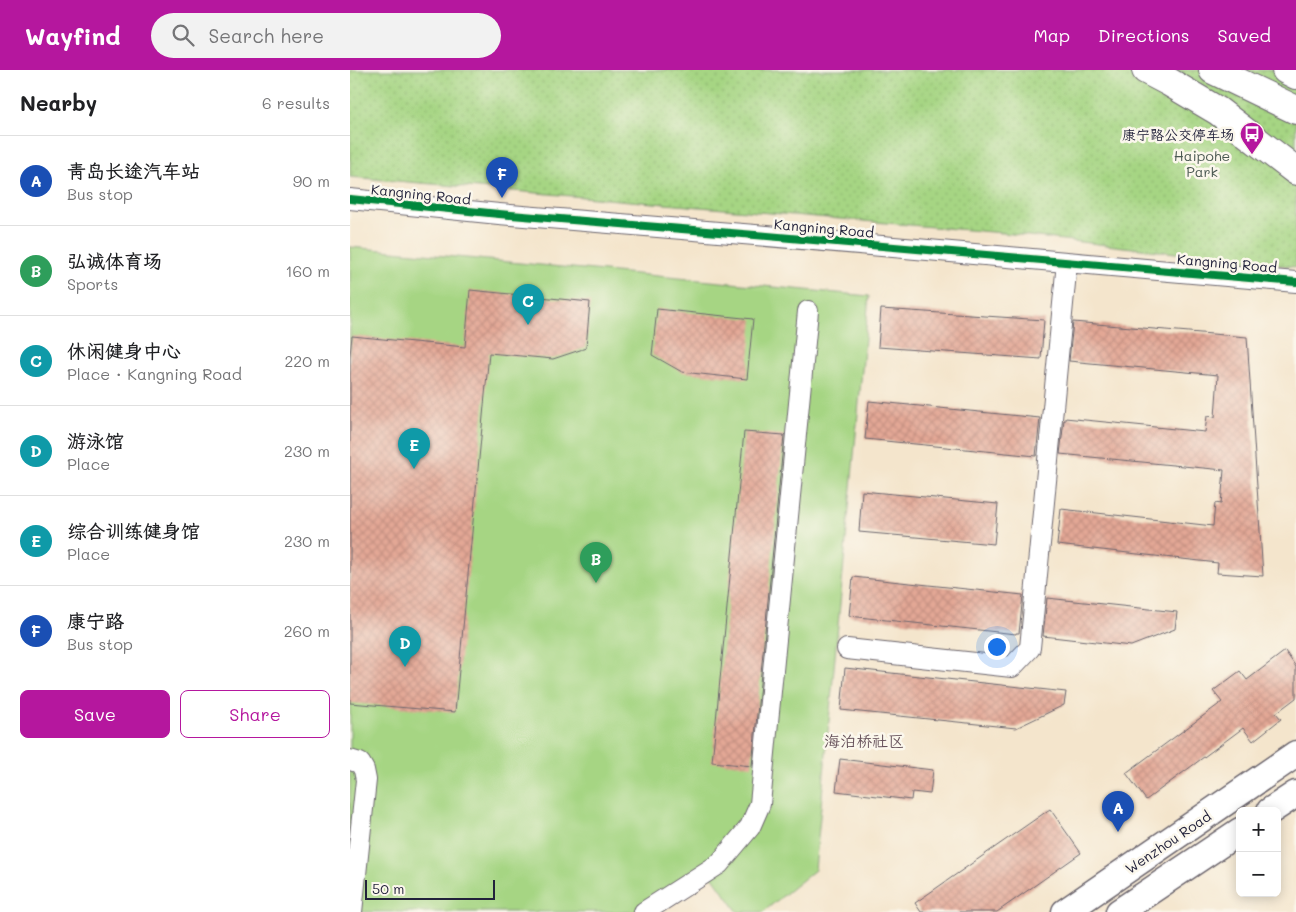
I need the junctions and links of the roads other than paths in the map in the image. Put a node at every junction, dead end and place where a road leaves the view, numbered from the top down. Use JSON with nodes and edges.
{"nodes":[{"id":1,"x":1146,"y":70,"type":"edge"},
{"id":2,"x":1213,"y":70,"type":"edge"},
{"id":3,"x":1286,"y":70,"type":"edge"},
{"id":4,"x":1296,"y":75,"type":"edge"},
{"id":5,"x":1296,"y":110,"type":"edge"},
{"id":6,"x":1296,"y":171,"type":"edge"},
{"id":7,"x":350,"y":199,"type":"edge"},
{"id":8,"x":1067,"y":262,"type":"junction"},
{"id":9,"x":1296,"y":282,"type":"edge"},
{"id":10,"x":808,"y":311,"type":"dead end"},
{"id":11,"x":846,"y":649,"type":"dead end"},
{"id":12,"x":1296,"y":754,"type":"edge"},
{"id":13,"x":350,"y":760,"type":"edge"},
{"id":14,"x":1296,"y":794,"type":"edge"},
{"id":15,"x":1276,"y":807,"type":"edge"},
{"id":16,"x":1296,"y":818,"type":"edge"},
{"id":17,"x":1281,"y":819,"type":"edge"},
{"id":18,"x":1236,"y":834,"type":"edge"},
{"id":19,"x":352,"y":912,"type":"edge"},
{"id":20,"x":644,"y":912,"type":"edge"},
{"id":21,"x":1064,"y":912,"type":"edge"},
{"id":22,"x":1119,"y":912,"type":"edge"}],
"edges":[{"from":1,"to":6,"type":"highway"},
{"from":2,"to":5,"type":"highway"},
{"from":3,"to":4,"type":"highway"},
{"from":7,"to":8,"type":"street","name":"Kangning Road"},
{"from":8,"to":9,"type":"street","name":"Kangning Road"},
{"from":8,"to":11,"type":"street"},
{"from":10,"to":20,"type":"street"},
{"from":12,"to":21,"type":"main road","name":"Wenzhou Road"},
{"from":13,"to":19,"type":"street"},
{"from":14,"to":15,"type":"main road"},
{"from":16,"to":17,"type":"main road"},
{"from":18,"to":22,"type":"main road"}]}
